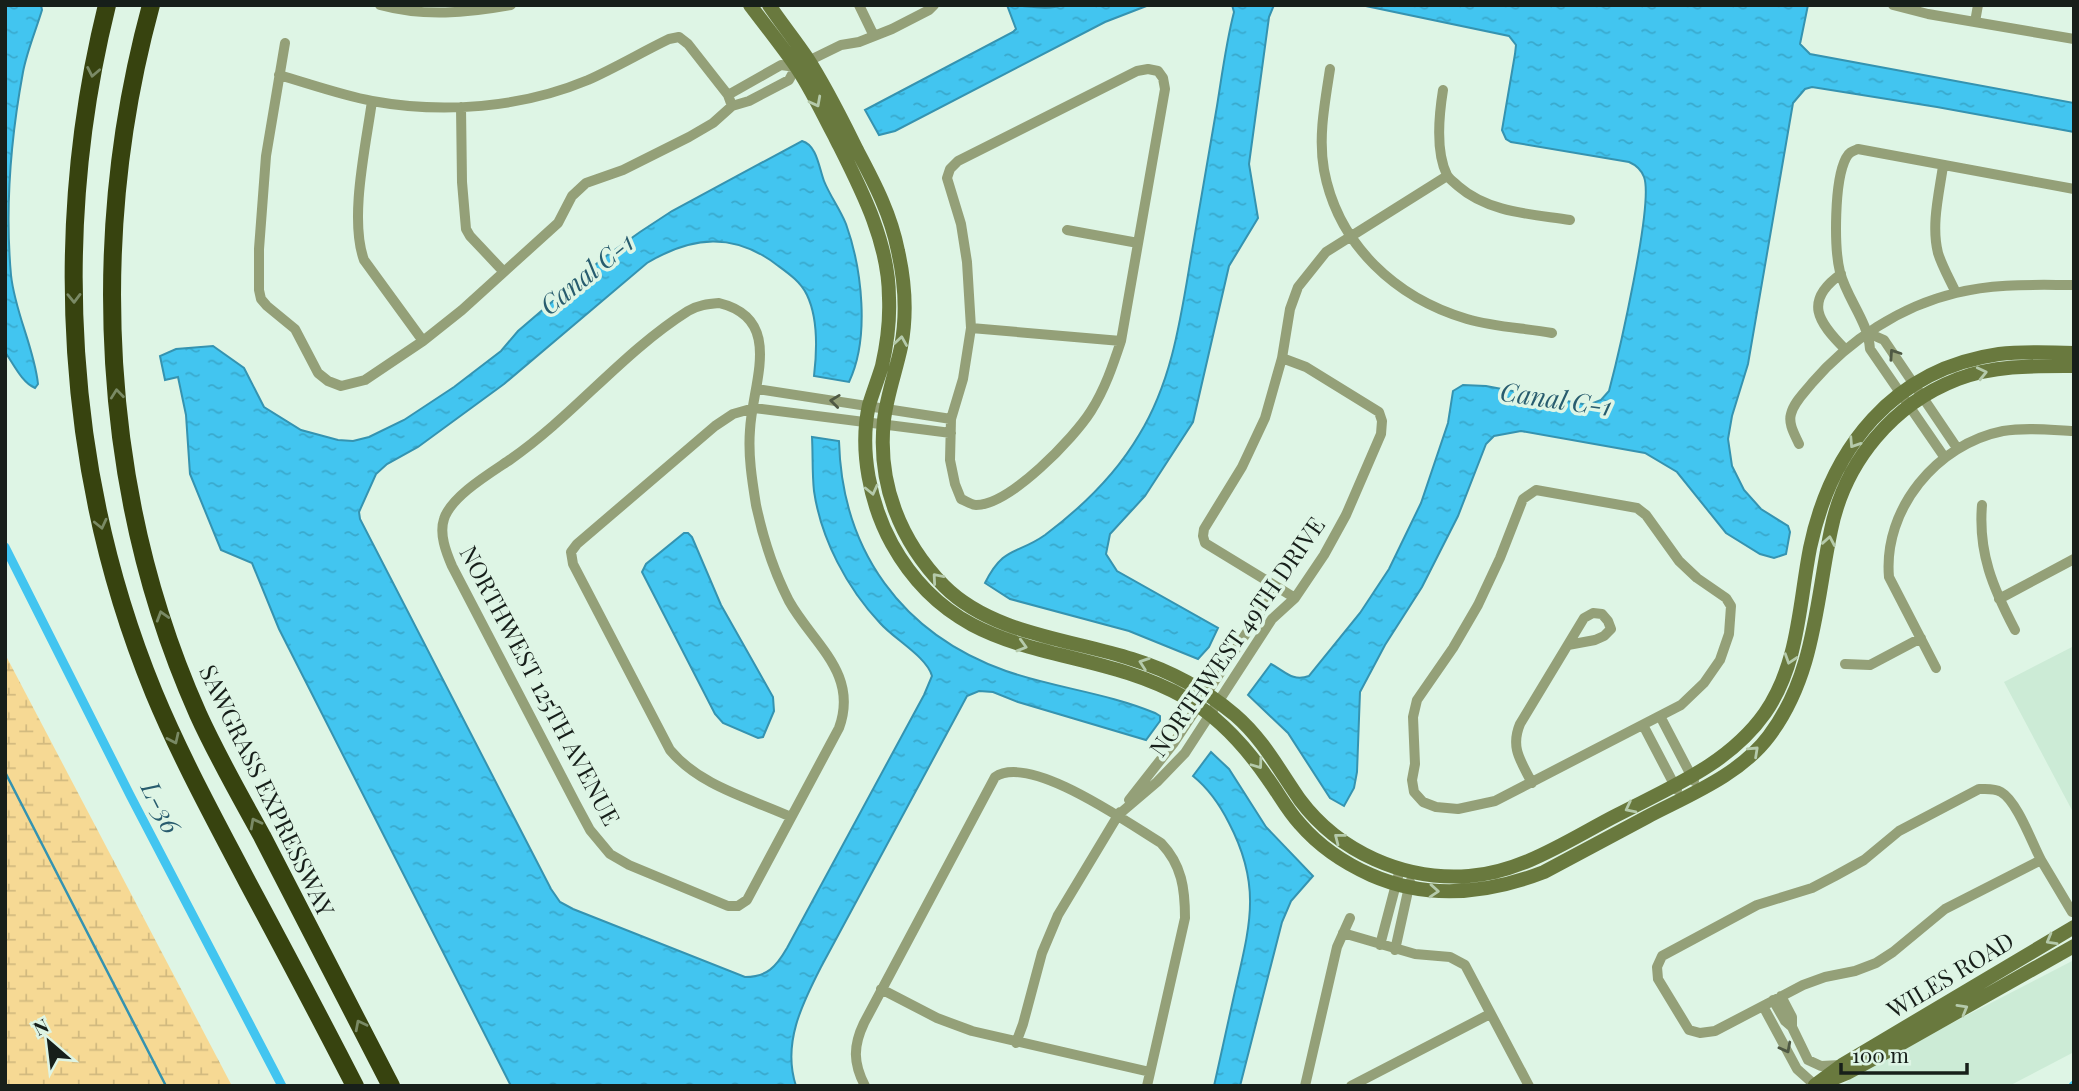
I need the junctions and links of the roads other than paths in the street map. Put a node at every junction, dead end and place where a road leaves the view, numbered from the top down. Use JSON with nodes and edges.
{"nodes":[{"id":1,"x":107,"y":5,"type":"edge"},
{"id":2,"x":151,"y":5,"type":"edge"},
{"id":3,"x":511,"y":5,"type":"edge"},
{"id":4,"x":750,"y":5,"type":"edge"},
{"id":5,"x":769,"y":5,"type":"edge"},
{"id":6,"x":859,"y":5,"type":"edge"},
{"id":7,"x":934,"y":5,"type":"edge"},
{"id":8,"x":1893,"y":5,"type":"edge"},
{"id":9,"x":1978,"y":5,"type":"edge"},
{"id":10,"x":387,"y":6,"type":"edge"},
{"id":11,"x":1975,"y":22,"type":"junction"},
{"id":12,"x":874,"y":36,"type":"junction"},
{"id":13,"x":2074,"y":39,"type":"edge"},
{"id":14,"x":285,"y":43,"type":"dead end"},
{"id":15,"x":802,"y":64,"type":"junction"},
{"id":16,"x":1329,"y":69,"type":"dead end"},
{"id":17,"x":279,"y":75,"type":"junction"},
{"id":18,"x":1443,"y":90,"type":"dead end"},
{"id":19,"x":728,"y":95,"type":"junction"},
{"id":20,"x":372,"y":101,"type":"junction"},
{"id":21,"x":732,"y":106,"type":"junction"},
{"id":22,"x":461,"y":107,"type":"junction"},
{"id":23,"x":1943,"y":166,"type":"junction"},
{"id":24,"x":1447,"y":176,"type":"junction"},
{"id":25,"x":2074,"y":189,"type":"edge"},
{"id":26,"x":1570,"y":220,"type":"dead end"},
{"id":27,"x":1068,"y":230,"type":"dead end"},
{"id":28,"x":1350,"y":237,"type":"junction"},
{"id":29,"x":1138,"y":243,"type":"junction"},
{"id":30,"x":503,"y":271,"type":"junction"},
{"id":31,"x":1840,"y":274,"type":"junction"},
{"id":32,"x":2074,"y":285,"type":"edge"},
{"id":33,"x":1956,"y":293,"type":"junction"},
{"id":34,"x":971,"y":328,"type":"junction"},
{"id":35,"x":1552,"y":332,"type":"dead end"},
{"id":36,"x":1868,"y":333,"type":"junction"},
{"id":37,"x":423,"y":341,"type":"junction"},
{"id":38,"x":1121,"y":341,"type":"junction"},
{"id":39,"x":1845,"y":349,"type":"junction"},
{"id":40,"x":2074,"y":353,"type":"edge"},
{"id":41,"x":1282,"y":358,"type":"junction"},
{"id":42,"x":2074,"y":366,"type":"edge"},
{"id":43,"x":757,"y":390,"type":"junction"},
{"id":44,"x":1918,"y":390,"type":"junction"},
{"id":45,"x":812,"y":398,"type":"junction"},
{"id":46,"x":1904,"y":399,"type":"junction"},
{"id":47,"x":869,"y":405,"type":"junction"},
{"id":48,"x":754,"y":408,"type":"junction"},
{"id":49,"x":886,"y":408,"type":"junction"},
{"id":50,"x":811,"y":415,"type":"junction"},
{"id":51,"x":951,"y":419,"type":"junction"},
{"id":52,"x":867,"y":422,"type":"junction"},
{"id":53,"x":884,"y":424,"type":"junction"},
{"id":54,"x":2074,"y":432,"type":"edge"},
{"id":55,"x":951,"y":433,"type":"junction"},
{"id":56,"x":1799,"y":444,"type":"dead end"},
{"id":57,"x":1957,"y":448,"type":"junction"},
{"id":58,"x":1945,"y":458,"type":"junction"},
{"id":59,"x":1982,"y":505,"type":"dead end"},
{"id":60,"x":2074,"y":559,"type":"edge"},
{"id":61,"x":1279,"y":588,"type":"junction"},
{"id":62,"x":1295,"y":598,"type":"junction"},
{"id":63,"x":1999,"y":599,"type":"junction"},
{"id":64,"x":2015,"y":629,"type":"dead end"},
{"id":65,"x":1921,"y":638,"type":"junction"},
{"id":66,"x":1568,"y":645,"type":"dead end"},
{"id":67,"x":1845,"y":664,"type":"dead end"},
{"id":68,"x":1936,"y":668,"type":"dead end"},
{"id":69,"x":1206,"y":692,"type":"junction"},
{"id":70,"x":1197,"y":705,"type":"junction"},
{"id":71,"x":1215,"y":708,"type":"junction"},
{"id":72,"x":1660,"y":716,"type":"junction"},
{"id":73,"x":1643,"y":725,"type":"junction"},
{"id":74,"x":1691,"y":776,"type":"junction"},
{"id":75,"x":1532,"y":783,"type":"junction"},
{"id":76,"x":1675,"y":785,"type":"junction"},
{"id":77,"x":1699,"y":791,"type":"junction"},
{"id":78,"x":1682,"y":799,"type":"junction"},
{"id":79,"x":1117,"y":816,"type":"junction"},
{"id":80,"x":791,"y":817,"type":"junction"},
{"id":81,"x":2041,"y":860,"type":"junction"},
{"id":82,"x":1406,"y":870,"type":"junction"},
{"id":83,"x":1402,"y":886,"type":"junction"},
{"id":84,"x":1350,"y":918,"type":"dead end"},
{"id":85,"x":2073,"y":920,"type":"edge"},
{"id":86,"x":1343,"y":933,"type":"junction"},
{"id":87,"x":1380,"y":946,"type":"junction"},
{"id":88,"x":2074,"y":946,"type":"edge"},
{"id":89,"x":1395,"y":950,"type":"junction"},
{"id":90,"x":881,"y":989,"type":"junction"},
{"id":91,"x":1777,"y":998,"type":"junction"},
{"id":92,"x":1763,"y":1006,"type":"junction"},
{"id":93,"x":1490,"y":1014,"type":"junction"},
{"id":94,"x":1782,"y":1016,"type":"junction"},
{"id":95,"x":1772,"y":1022,"type":"junction"},
{"id":96,"x":1792,"y":1027,"type":"junction"},
{"id":97,"x":1016,"y":1043,"type":"junction"},
{"id":98,"x":1842,"y":1065,"type":"junction"},
{"id":99,"x":1150,"y":1072,"type":"junction"},
{"id":100,"x":355,"y":1086,"type":"edge"},
{"id":101,"x":391,"y":1086,"type":"edge"},
{"id":102,"x":865,"y":1086,"type":"edge"},
{"id":103,"x":1147,"y":1086,"type":"edge"},
{"id":104,"x":1305,"y":1086,"type":"edge"},
{"id":105,"x":1351,"y":1086,"type":"edge"},
{"id":106,"x":1529,"y":1086,"type":"edge"},
{"id":107,"x":1815,"y":1086,"type":"edge"}],
"edges":[{"from":1,"to":100,"type":"highway","one_way":true},
{"from":101,"to":2,"type":"highway","name":"SAWGRASS EXPRESSWAY","one_way":true},
{"from":3,"to":10,"type":"street"},
{"from":4,"to":15,"type":"street"},
{"from":5,"to":15,"type":"street"},
{"from":6,"to":12,"type":"street"},
{"from":7,"to":12,"type":"street"},
{"from":8,"to":11,"type":"street"},
{"from":9,"to":11,"type":"street"},
{"from":11,"to":13,"type":"street"},
{"from":12,"to":15,"type":"street"},
{"from":14,"to":17,"type":"street"},
{"from":15,"to":19,"type":"street"},
{"from":15,"to":21,"type":"street"},
{"from":15,"to":47,"type":"street","one_way":true},
{"from":49,"to":15,"type":"street","one_way":true},
{"from":16,"to":28,"type":"street"},
{"from":17,"to":20,"type":"street"},
{"from":17,"to":37,"type":"street"},
{"from":18,"to":24,"type":"street"},
{"from":19,"to":21,"type":"street"},
{"from":19,"to":22,"type":"street"},
{"from":20,"to":22,"type":"street"},
{"from":20,"to":37,"type":"street"},
{"from":21,"to":30,"type":"street"},
{"from":22,"to":30,"type":"street"},
{"from":23,"to":25,"type":"street"},
{"from":23,"to":31,"type":"street"},
{"from":23,"to":33,"type":"street"},
{"from":24,"to":26,"type":"street"},
{"from":24,"to":28,"type":"street"},
{"from":27,"to":29,"type":"street"},
{"from":28,"to":35,"type":"street"},
{"from":28,"to":41,"type":"street"},
{"from":29,"to":34,"type":"street"},
{"from":29,"to":38,"type":"street"},
{"from":30,"to":37,"type":"street"},
{"from":31,"to":36,"type":"street"},
{"from":31,"to":39,"type":"street"},
{"from":32,"to":33,"type":"street"},
{"from":33,"to":36,"type":"street"},
{"from":34,"to":38,"type":"street"},
{"from":34,"to":51,"type":"street"},
{"from":36,"to":39,"type":"street"},
{"from":44,"to":36,"type":"street","one_way":true},
{"from":36,"to":46,"type":"street"},
{"from":38,"to":55,"type":"street"},
{"from":39,"to":56,"type":"street"},
{"from":40,"to":44,"type":"street"},
{"from":41,"to":61,"type":"street"},
{"from":41,"to":62,"type":"street","name":"NORTHWEST 49TH DRIVE"},
{"from":44,"to":42,"type":"street","one_way":true},
{"from":43,"to":45,"type":"street"},
{"from":43,"to":48,"type":"street"},
{"from":43,"to":80,"type":"street","name":"NORTHWEST 125TH AVENUE"},
{"from":44,"to":46,"type":"street"},
{"from":44,"to":57,"type":"street"},
{"from":47,"to":45,"type":"street","one_way":true},
{"from":45,"to":50,"type":"street"},
{"from":46,"to":58,"type":"street"},
{"from":46,"to":74,"type":"street","one_way":true},
{"from":77,"to":46,"type":"street","one_way":true},
{"from":47,"to":49,"type":"street"},
{"from":47,"to":52,"type":"street"},
{"from":48,"to":50,"type":"street"},
{"from":48,"to":80,"type":"street"},
{"from":48,"to":80,"type":"street"},
{"from":49,"to":51,"type":"street"},
{"from":49,"to":53,"type":"street"},
{"from":50,"to":52,"type":"street"},
{"from":51,"to":55,"type":"street"},
{"from":52,"to":53,"type":"street"},
{"from":52,"to":70,"type":"street","one_way":true},
{"from":53,"to":55,"type":"street"},
{"from":69,"to":53,"type":"street","one_way":true},
{"from":54,"to":57,"type":"street"},
{"from":57,"to":58,"type":"street"},
{"from":58,"to":65,"type":"street"},
{"from":59,"to":63,"type":"street"},
{"from":60,"to":63,"type":"street"},
{"from":61,"to":62,"type":"street"},
{"from":61,"to":69,"type":"street","name":"NORTHWEST 49TH DRIVE"},
{"from":62,"to":71,"type":"street","name":"NORTHWEST 49TH DRIVE"},
{"from":63,"to":64,"type":"street"},
{"from":65,"to":67,"type":"street"},
{"from":65,"to":68,"type":"street"},
{"from":66,"to":75,"type":"street"},
{"from":69,"to":70,"type":"street","name":"NORTHWEST 49TH DRIVE"},
{"from":69,"to":71,"type":"street"},
{"from":70,"to":71,"type":"street"},
{"from":70,"to":79,"type":"street","name":"NORTHWEST 49TH DRIVE"},
{"from":71,"to":79,"type":"street","name":"NORTHWEST 49TH DRIVE"},
{"from":82,"to":71,"type":"street","one_way":true},
{"from":71,"to":83,"type":"street","one_way":true},
{"from":72,"to":73,"type":"street"},
{"from":72,"to":74,"type":"street"},
{"from":72,"to":75,"type":"street"},
{"from":73,"to":75,"type":"street"},
{"from":73,"to":76,"type":"street"},
{"from":74,"to":76,"type":"street"},
{"from":74,"to":77,"type":"street"},
{"from":76,"to":78,"type":"street"},
{"from":76,"to":82,"type":"street","one_way":true},
{"from":77,"to":78,"type":"street"},
{"from":83,"to":78,"type":"street","one_way":true},
{"from":79,"to":90,"type":"street"},
{"from":79,"to":97,"type":"street","name":"NORTHWEST 49TH DRIVE"},
{"from":79,"to":99,"type":"street"},
{"from":81,"to":85,"type":"street"},
{"from":81,"to":91,"type":"street"},
{"from":81,"to":92,"type":"street"},
{"from":82,"to":83,"type":"street"},
{"from":83,"to":87,"type":"street"},
{"from":83,"to":89,"type":"street"},
{"from":84,"to":86,"type":"street"},
{"from":85,"to":98,"type":"street","name":"WILES ROAD","one_way":true},
{"from":86,"to":87,"type":"street"},
{"from":86,"to":104,"type":"street"},
{"from":87,"to":89,"type":"street"},
{"from":107,"to":88,"type":"street","name":"WILES ROAD","one_way":true},
{"from":89,"to":93,"type":"street"},
{"from":90,"to":97,"type":"street"},
{"from":90,"to":102,"type":"street"},
{"from":91,"to":92,"type":"street"},
{"from":91,"to":94,"type":"street"},
{"from":91,"to":96,"type":"street"},
{"from":92,"to":95,"type":"street"},
{"from":93,"to":105,"type":"street"},
{"from":93,"to":106,"type":"street"},
{"from":94,"to":95,"type":"street"},
{"from":94,"to":96,"type":"street"},
{"from":95,"to":107,"type":"street","one_way":true},
{"from":96,"to":98,"type":"street"},
{"from":97,"to":99,"type":"street"},
{"from":98,"to":107,"type":"street","name":"WILES ROAD"},
{"from":99,"to":103,"type":"street"}]}
